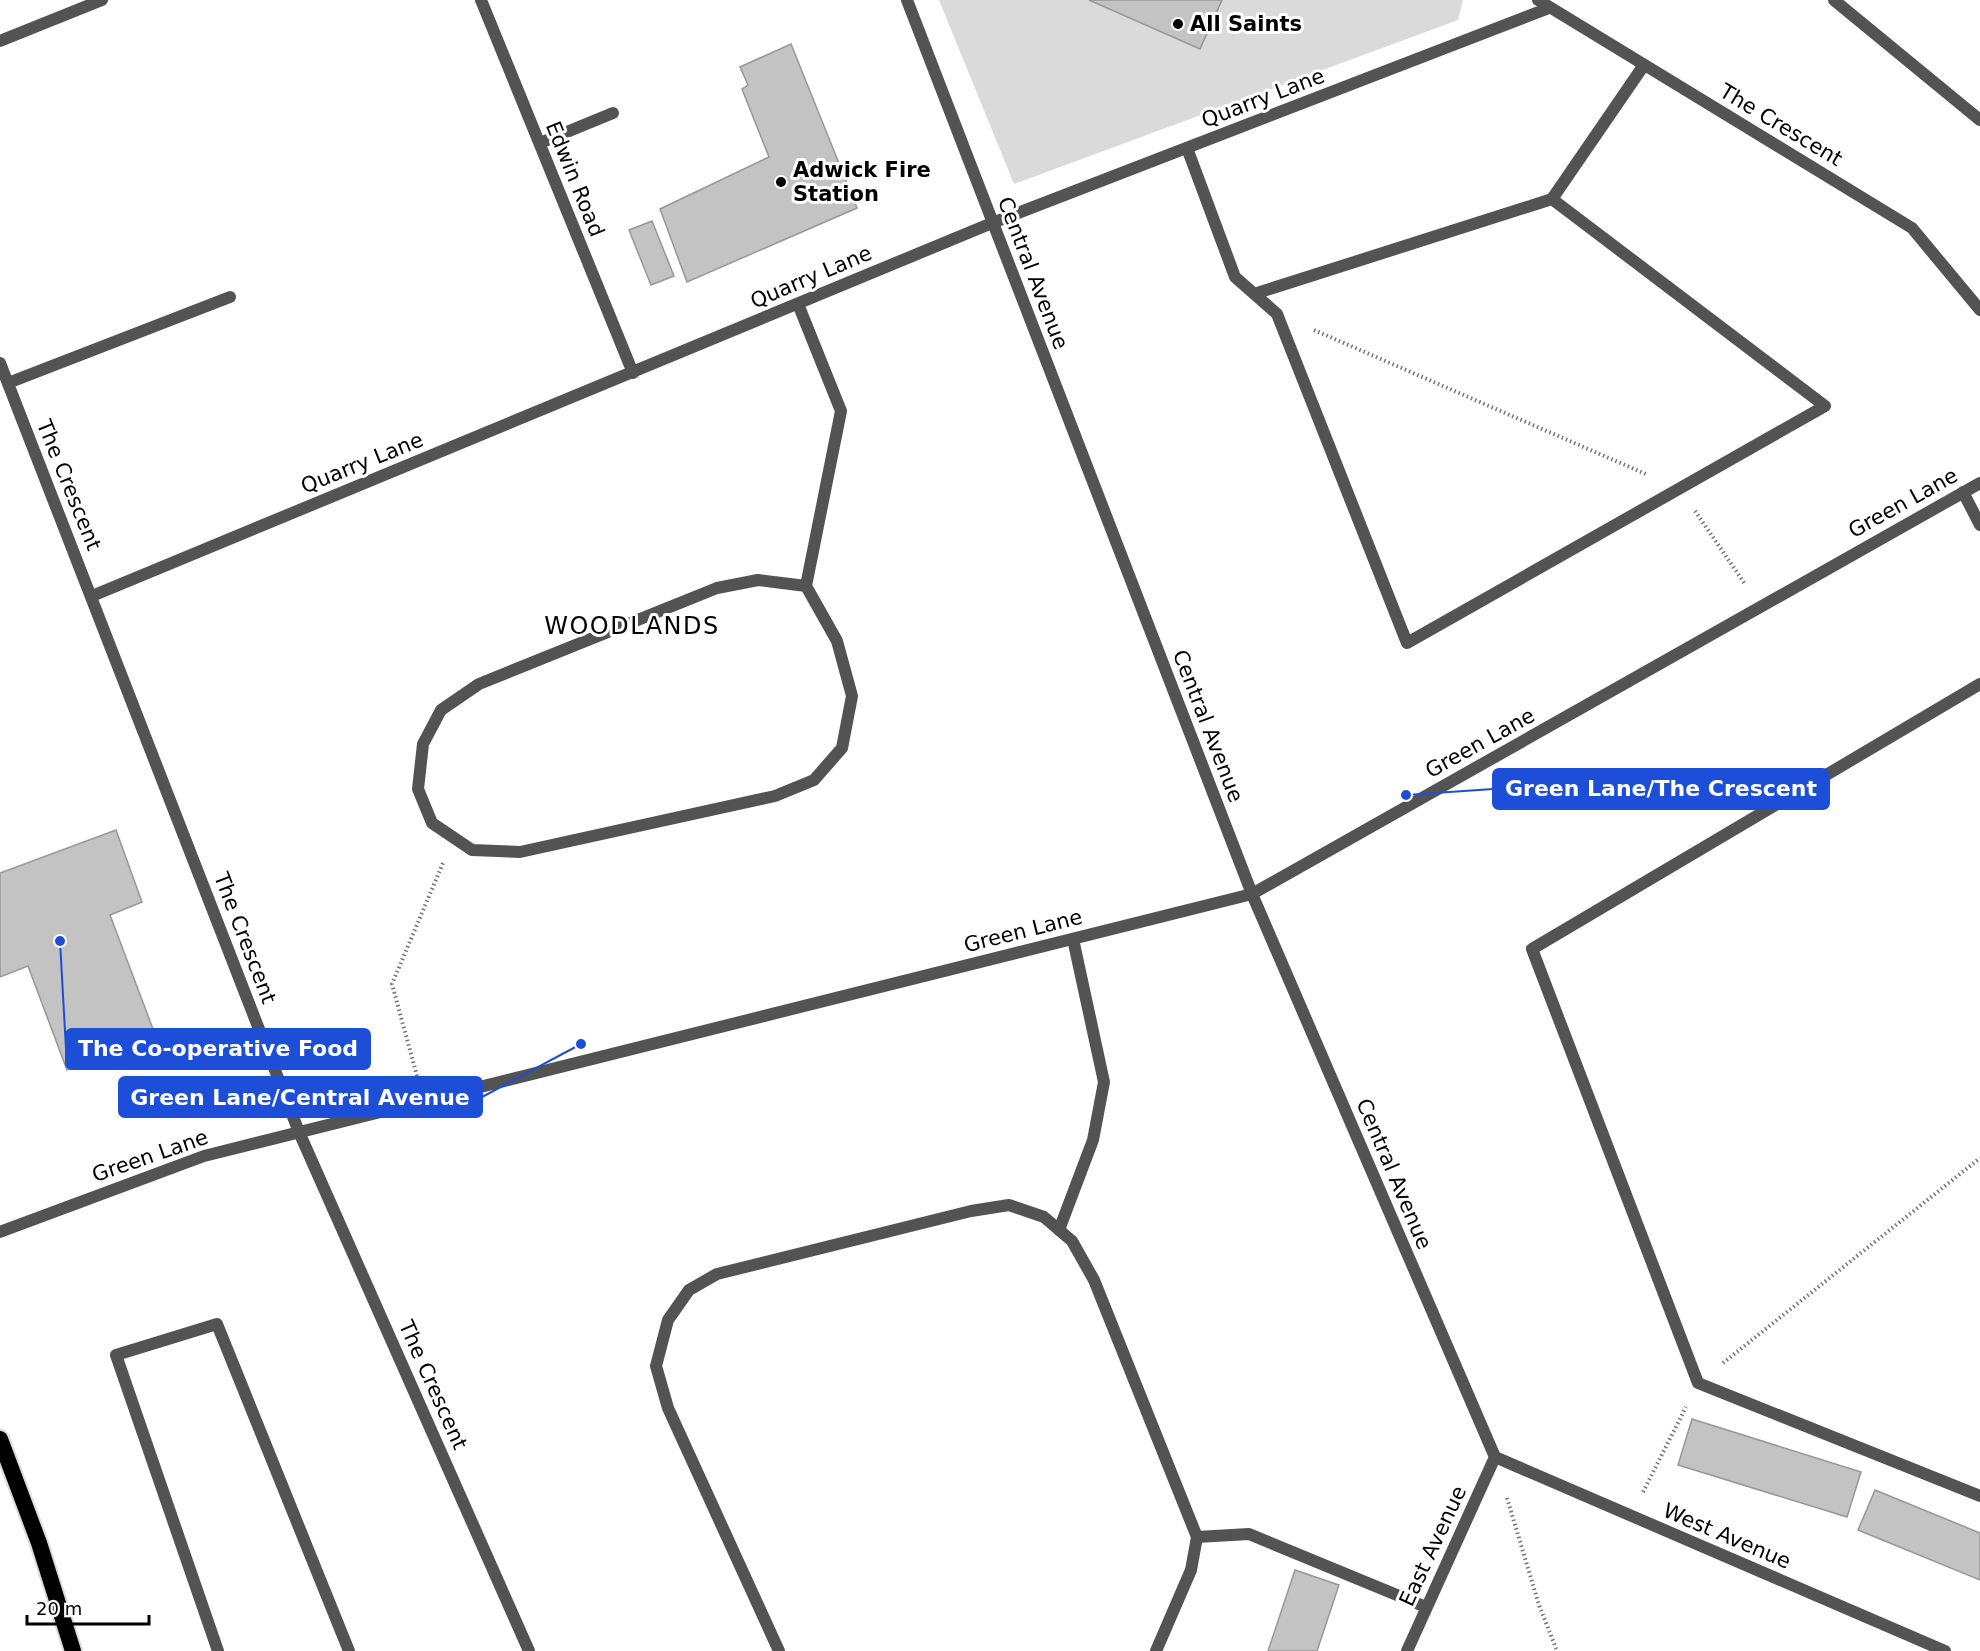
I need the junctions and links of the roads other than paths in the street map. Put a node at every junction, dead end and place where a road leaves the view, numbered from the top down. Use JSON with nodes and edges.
{"nodes":[{"id":1,"x":102,"y":0,"type":"edge"},
{"id":2,"x":482,"y":0,"type":"edge"},
{"id":3,"x":907,"y":0,"type":"edge"},
{"id":4,"x":1538,"y":0,"type":"edge"},
{"id":5,"x":1834,"y":0,"type":"edge"},
{"id":6,"x":1550,"y":8,"type":"junction"},
{"id":7,"x":0,"y":41,"type":"edge"},
{"id":8,"x":1644,"y":65,"type":"junction"},
{"id":9,"x":613,"y":113,"type":"dead end"},
{"id":10,"x":1980,"y":120,"type":"edge"},
{"id":11,"x":540,"y":143,"type":"junction"},
{"id":12,"x":1187,"y":148,"type":"junction"},
{"id":13,"x":1552,"y":199,"type":"junction"},
{"id":14,"x":992,"y":223,"type":"junction"},
{"id":15,"x":1254,"y":294,"type":"junction"},
{"id":16,"x":231,"y":297,"type":"dead end"},
{"id":17,"x":798,"y":304,"type":"junction"},
{"id":18,"x":1980,"y":309,"type":"edge"},
{"id":19,"x":0,"y":363,"type":"edge"},
{"id":20,"x":633,"y":373,"type":"junction"},
{"id":21,"x":8,"y":383,"type":"junction"},
{"id":22,"x":1980,"y":483,"type":"edge"},
{"id":23,"x":1963,"y":492,"type":"junction"},
{"id":24,"x":1980,"y":525,"type":"edge"},
{"id":25,"x":806,"y":586,"type":"junction"},
{"id":26,"x":93,"y":596,"type":"junction"},
{"id":27,"x":1980,"y":684,"type":"edge"},
{"id":28,"x":1251,"y":894,"type":"junction"},
{"id":29,"x":1073,"y":939,"type":"junction"},
{"id":30,"x":299,"y":1132,"type":"junction"},
{"id":31,"x":1059,"y":1230,"type":"junction"},
{"id":32,"x":0,"y":1232,"type":"edge"},
{"id":33,"x":0,"y":1439,"type":"edge"},
{"id":34,"x":1495,"y":1457,"type":"junction"},
{"id":35,"x":1980,"y":1496,"type":"edge"},
{"id":36,"x":1197,"y":1537,"type":"junction"},
{"id":37,"x":1426,"y":1607,"type":"junction"},
{"id":38,"x":73,"y":1651,"type":"edge"},
{"id":39,"x":218,"y":1651,"type":"edge"},
{"id":40,"x":349,"y":1651,"type":"edge"},
{"id":41,"x":529,"y":1651,"type":"edge"},
{"id":42,"x":779,"y":1651,"type":"edge"},
{"id":43,"x":1156,"y":1651,"type":"edge"},
{"id":44,"x":1407,"y":1651,"type":"edge"},
{"id":45,"x":1945,"y":1651,"type":"edge"}],
"edges":[{"from":1,"to":7,"type":"street"},
{"from":2,"to":11,"type":"street","name":"Edwin Road"},
{"from":3,"to":14,"type":"street","name":"Central Avenue"},
{"from":4,"to":6,"type":"street","name":"The Crescent"},
{"from":5,"to":10,"type":"street"},
{"from":6,"to":8,"type":"street","name":"The Crescent"},
{"from":6,"to":12,"type":"street","name":"Quarry Lane"},
{"from":8,"to":13,"type":"street"},
{"from":8,"to":18,"type":"street","name":"The Crescent"},
{"from":9,"to":11,"type":"street"},
{"from":11,"to":20,"type":"street","name":"Edwin Road"},
{"from":12,"to":14,"type":"street","name":"Quarry Lane"},
{"from":12,"to":15,"type":"street"},
{"from":13,"to":15,"type":"street"},
{"from":13,"to":15,"type":"street"},
{"from":14,"to":17,"type":"street","name":"Quarry Lane"},
{"from":14,"to":28,"type":"street","name":"Central Avenue"},
{"from":16,"to":21,"type":"street"},
{"from":17,"to":20,"type":"street","name":"Quarry Lane"},
{"from":17,"to":25,"type":"street"},
{"from":19,"to":21,"type":"street","name":"The Crescent"},
{"from":20,"to":26,"type":"street","name":"Quarry Lane"},
{"from":21,"to":26,"type":"street","name":"The Crescent"},
{"from":22,"to":23,"type":"street","name":"Green Lane"},
{"from":23,"to":24,"type":"street"},
{"from":23,"to":28,"type":"street","name":"Green Lane"},
{"from":25,"to":25,"type":"street"},
{"from":26,"to":30,"type":"street","name":"The Crescent"},
{"from":27,"to":35,"type":"street"},
{"from":28,"to":29,"type":"street","name":"Green Lane"},
{"from":28,"to":34,"type":"street","name":"Central Avenue"},
{"from":29,"to":30,"type":"street","name":"Green Lane"},
{"from":29,"to":31,"type":"street"},
{"from":30,"to":32,"type":"street","name":"Green Lane"},
{"from":30,"to":41,"type":"street","name":"The Crescent"},
{"from":31,"to":36,"type":"street"},
{"from":31,"to":42,"type":"street"},
{"from":33,"to":38,"type":"highway"},
{"from":34,"to":37,"type":"street","name":"East Avenue"},
{"from":34,"to":45,"type":"street","name":"West Avenue"},
{"from":36,"to":37,"type":"street"},
{"from":36,"to":43,"type":"street"},
{"from":37,"to":44,"type":"street","name":"East Avenue"},
{"from":39,"to":40,"type":"street"}]}
